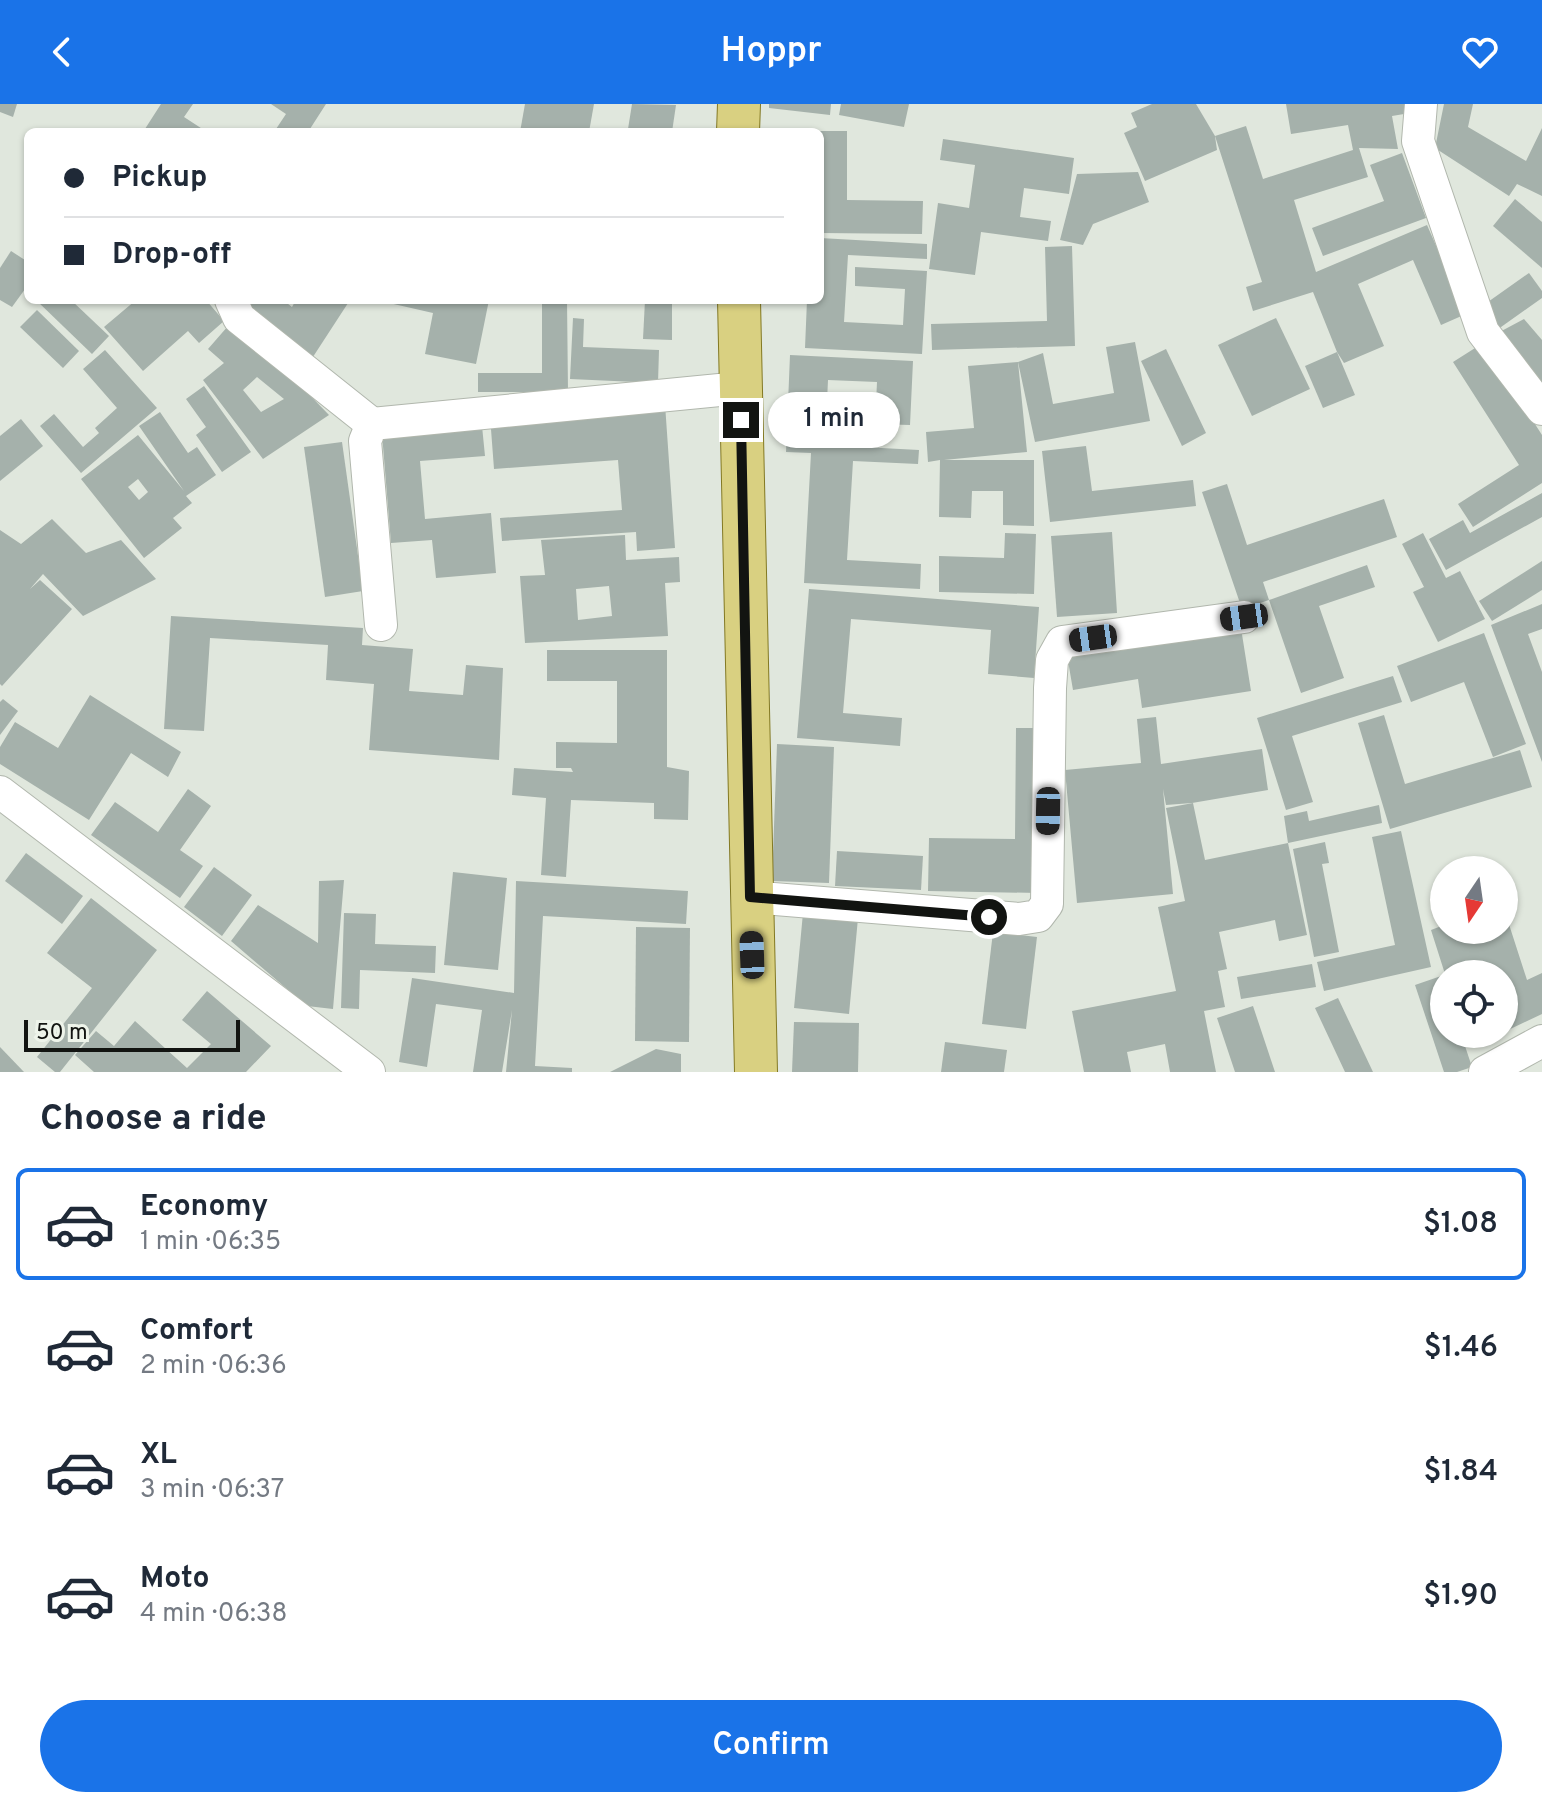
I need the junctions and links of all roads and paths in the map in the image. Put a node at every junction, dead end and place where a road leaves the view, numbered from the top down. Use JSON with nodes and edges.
{"nodes":[{"id":1,"x":739,"y":104,"type":"edge"},
{"id":2,"x":1421,"y":104,"type":"edge"},
{"id":3,"x":738,"y":128,"type":"edge"},
{"id":4,"x":233,"y":304,"type":"edge"},
{"id":5,"x":739,"y":304,"type":"edge"},
{"id":6,"x":740,"y":388,"type":"junction"},
{"id":7,"x":1542,"y":409,"type":"edge"},
{"id":8,"x":372,"y":424,"type":"junction"},
{"id":9,"x":1244,"y":617,"type":"dead end"},
{"id":10,"x":381,"y":625,"type":"dead end"},
{"id":11,"x":0,"y":792,"type":"edge"},
{"id":12,"x":750,"y":897,"type":"junction"},
{"id":13,"x":1542,"y":1041,"type":"edge"},
{"id":14,"x":369,"y":1072,"type":"edge"},
{"id":15,"x":756,"y":1072,"type":"edge"},
{"id":16,"x":1485,"y":1072,"type":"edge"}],
"edges":[{"from":1,"to":3,"type":"main road"},
{"from":2,"to":7,"type":"street"},
{"from":4,"to":8,"type":"street"},
{"from":5,"to":6,"type":"main road"},
{"from":6,"to":8,"type":"street"},
{"from":6,"to":12,"type":"main road"},
{"from":8,"to":10,"type":"street"},
{"from":9,"to":12,"type":"street"},
{"from":11,"to":14,"type":"street"},
{"from":12,"to":15,"type":"main road"},
{"from":13,"to":16,"type":"street"}]}
